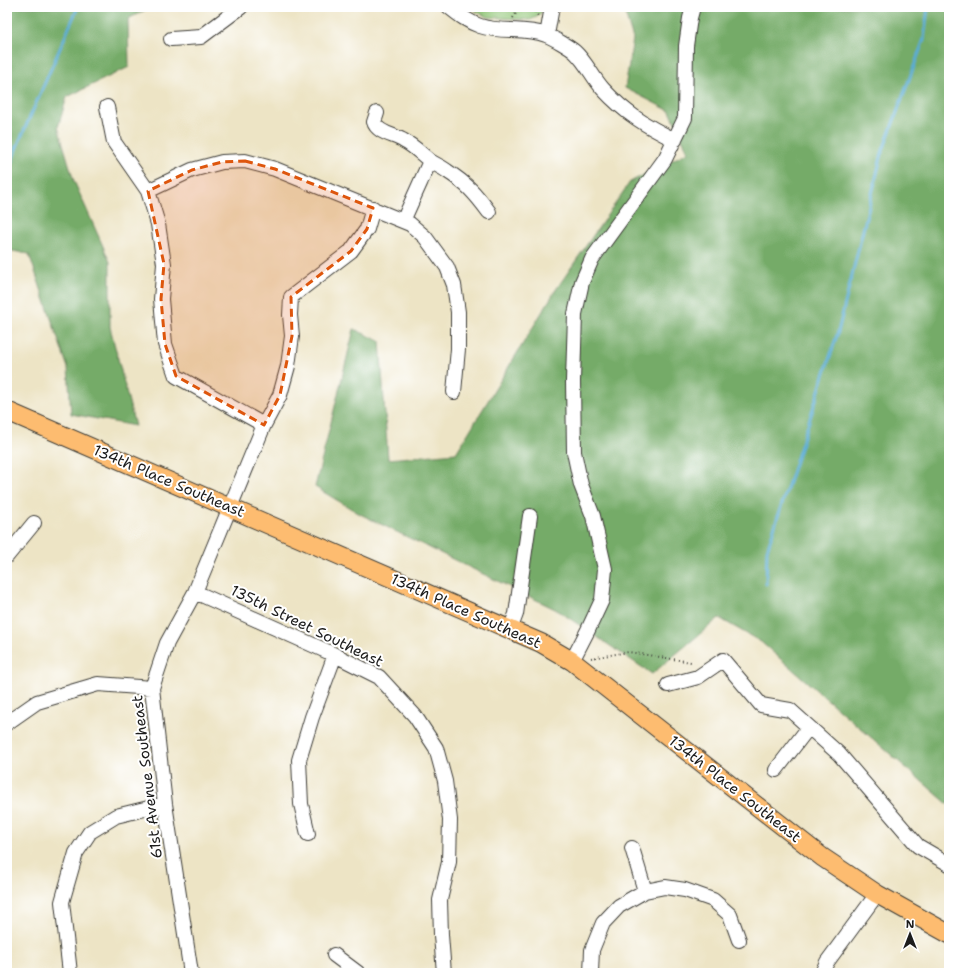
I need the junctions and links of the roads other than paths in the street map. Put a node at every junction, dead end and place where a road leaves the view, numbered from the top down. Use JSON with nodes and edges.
{"nodes":[{"id":1,"x":241,"y":7,"type":"edge"},
{"id":2,"x":449,"y":7,"type":"edge"},
{"id":3,"x":552,"y":7,"type":"edge"},
{"id":4,"x":693,"y":7,"type":"edge"},
{"id":5,"x":547,"y":35,"type":"junction"},
{"id":6,"x":171,"y":38,"type":"dead end"},
{"id":7,"x":107,"y":107,"type":"dead end"},
{"id":8,"x":378,"y":113,"type":"dead end"},
{"id":9,"x":675,"y":140,"type":"junction"},
{"id":10,"x":430,"y":161,"type":"junction"},
{"id":11,"x":148,"y":191,"type":"junction"},
{"id":12,"x":373,"y":208,"type":"junction"},
{"id":13,"x":489,"y":212,"type":"dead end"},
{"id":14,"x":403,"y":221,"type":"junction"},
{"id":15,"x":454,"y":392,"type":"dead end"},
{"id":16,"x":7,"y":411,"type":"edge"},
{"id":17,"x":264,"y":424,"type":"junction"},
{"id":18,"x":230,"y":508,"type":"junction"},
{"id":19,"x":530,"y":516,"type":"dead end"},
{"id":20,"x":34,"y":523,"type":"dead end"},
{"id":21,"x":7,"y":556,"type":"edge"},
{"id":22,"x":195,"y":592,"type":"junction"},
{"id":23,"x":510,"y":630,"type":"junction"},
{"id":24,"x":335,"y":655,"type":"junction"},
{"id":25,"x":572,"y":662,"type":"junction"},
{"id":26,"x":668,"y":685,"type":"dead end"},
{"id":27,"x":152,"y":688,"type":"junction"},
{"id":28,"x":7,"y":723,"type":"edge"},
{"id":29,"x":809,"y":727,"type":"junction"},
{"id":30,"x":776,"y":770,"type":"dead end"},
{"id":31,"x":165,"y":804,"type":"junction"},
{"id":32,"x":308,"y":834,"type":"dead end"},
{"id":33,"x":632,"y":848,"type":"dead end"},
{"id":34,"x":949,"y":864,"type":"edge"},
{"id":35,"x":645,"y":891,"type":"junction"},
{"id":36,"x":876,"y":894,"type":"junction"},
{"id":37,"x":949,"y":934,"type":"edge"},
{"id":38,"x":739,"y":940,"type":"dead end"},
{"id":39,"x":334,"y":955,"type":"dead end"},
{"id":40,"x":70,"y":973,"type":"edge"},
{"id":41,"x":191,"y":973,"type":"edge"},
{"id":42,"x":358,"y":973,"type":"edge"},
{"id":43,"x":444,"y":973,"type":"edge"},
{"id":44,"x":591,"y":973,"type":"edge"},
{"id":45,"x":822,"y":973,"type":"edge"}],
"edges":[{"from":1,"to":6,"type":"street"},
{"from":2,"to":5,"type":"street"},
{"from":3,"to":5,"type":"street"},
{"from":4,"to":9,"type":"street"},
{"from":5,"to":9,"type":"street"},
{"from":7,"to":11,"type":"street"},
{"from":8,"to":10,"type":"street"},
{"from":9,"to":25,"type":"street"},
{"from":10,"to":13,"type":"street"},
{"from":10,"to":14,"type":"street"},
{"from":11,"to":12,"type":"street"},
{"from":11,"to":17,"type":"street"},
{"from":12,"to":14,"type":"street"},
{"from":12,"to":17,"type":"street","name":"61st Avenue Southeast"},
{"from":14,"to":15,"type":"street"},
{"from":16,"to":18,"type":"main road","name":"134th Place Southeast"},
{"from":17,"to":18,"type":"street","name":"61st Avenue Southeast"},
{"from":18,"to":22,"type":"street","name":"61st Avenue Southeast"},
{"from":18,"to":23,"type":"main road","name":"134th Place Southeast"},
{"from":19,"to":23,"type":"street"},
{"from":20,"to":21,"type":"street"},
{"from":22,"to":24,"type":"street","name":"135th Street Southeast"},
{"from":22,"to":27,"type":"street","name":"61st Avenue Southeast"},
{"from":23,"to":25,"type":"main road","name":"134th Place Southeast"},
{"from":24,"to":32,"type":"street"},
{"from":24,"to":43,"type":"street","name":"135th Street Southeast"},
{"from":25,"to":36,"type":"main road","name":"134th Place Southeast"},
{"from":26,"to":29,"type":"street"},
{"from":27,"to":28,"type":"street"},
{"from":27,"to":31,"type":"street","name":"61st Avenue Southeast"},
{"from":29,"to":30,"type":"street"},
{"from":29,"to":34,"type":"street"},
{"from":31,"to":40,"type":"street"},
{"from":31,"to":41,"type":"street","name":"61st Avenue Southeast"},
{"from":33,"to":35,"type":"street"},
{"from":35,"to":38,"type":"street"},
{"from":35,"to":44,"type":"street"},
{"from":36,"to":37,"type":"main road","name":"134th Place Southeast"},
{"from":36,"to":45,"type":"street"},
{"from":39,"to":42,"type":"street"}]}
